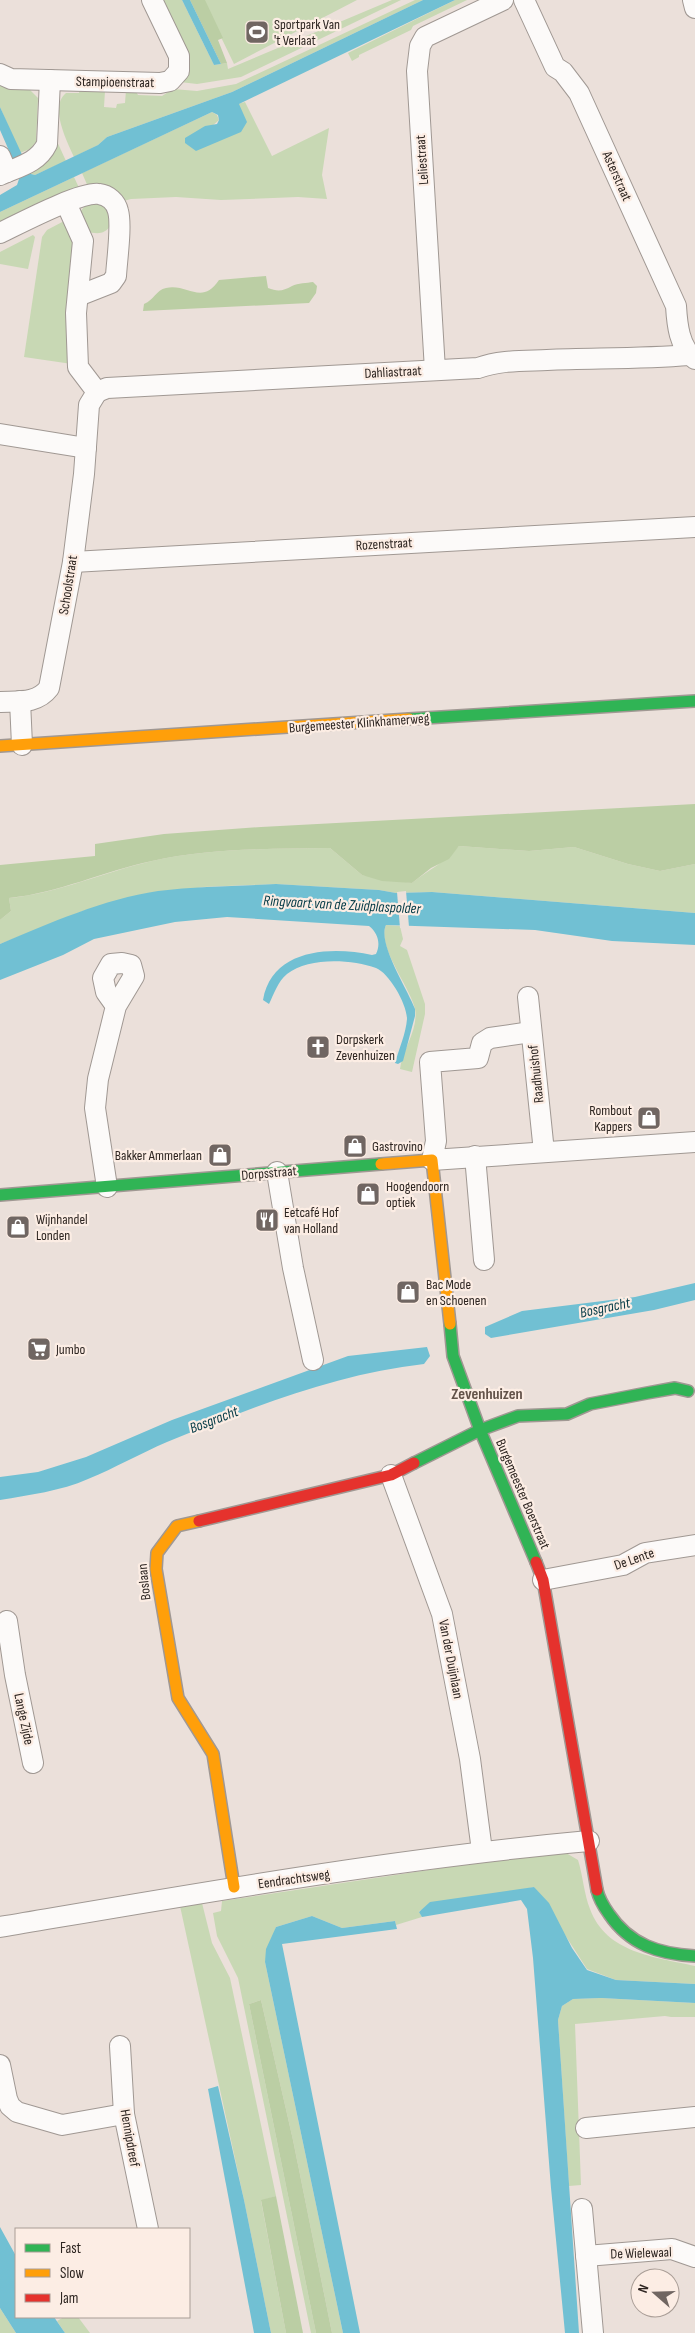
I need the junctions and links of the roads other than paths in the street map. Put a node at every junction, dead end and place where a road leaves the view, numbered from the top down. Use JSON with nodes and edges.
{"nodes":[{"id":1,"x":152,"y":0,"type":"edge"},
{"id":2,"x":503,"y":0,"type":"edge"},
{"id":3,"x":524,"y":0,"type":"edge"},
{"id":4,"x":693,"y":0,"type":"edge"},
{"id":5,"x":695,"y":8,"type":"edge"},
{"id":6,"x":0,"y":74,"type":"edge"},
{"id":7,"x":50,"y":80,"type":"junction"},
{"id":8,"x":2,"y":168,"type":"edge"},
{"id":9,"x":66,"y":203,"type":"junction"},
{"id":10,"x":0,"y":233,"type":"edge"},
{"id":11,"x":78,"y":296,"type":"junction"},
{"id":12,"x":692,"y":357,"type":"edge"},
{"id":13,"x":435,"y":370,"type":"junction"},
{"id":14,"x":97,"y":392,"type":"junction"},
{"id":15,"x":0,"y":434,"type":"edge"},
{"id":16,"x":86,"y":448,"type":"junction"},
{"id":17,"x":695,"y":527,"type":"edge"},
{"id":18,"x":73,"y":562,"type":"junction"},
{"id":19,"x":695,"y":701,"type":"edge"},
{"id":20,"x":10,"y":702,"type":"edge"},
{"id":21,"x":22,"y":745,"type":"junction"},
{"id":22,"x":0,"y":746,"type":"edge"},
{"id":23,"x":528,"y":997,"type":"dead end"},
{"id":24,"x":116,"y":1006,"type":"dead end"},
{"id":25,"x":531,"y":1032,"type":"junction"},
{"id":26,"x":695,"y":1142,"type":"edge"},
{"id":27,"x":544,"y":1152,"type":"junction"},
{"id":28,"x":475,"y":1156,"type":"junction"},
{"id":29,"x":432,"y":1160,"type":"junction"},
{"id":30,"x":277,"y":1172,"type":"junction"},
{"id":31,"x":107,"y":1187,"type":"junction"},
{"id":32,"x":0,"y":1195,"type":"edge"},
{"id":33,"x":484,"y":1260,"type":"dead end"},
{"id":34,"x":313,"y":1360,"type":"dead end"},
{"id":35,"x":693,"y":1394,"type":"edge"},
{"id":36,"x":480,"y":1430,"type":"junction"},
{"id":37,"x":390,"y":1475,"type":"junction"},
{"id":38,"x":695,"y":1545,"type":"edge"},
{"id":39,"x":543,"y":1580,"type":"junction"},
{"id":40,"x":7,"y":1621,"type":"dead end"},
{"id":41,"x":8,"y":1677,"type":"edge"},
{"id":42,"x":34,"y":1763,"type":"dead end"},
{"id":43,"x":589,"y":1841,"type":"junction"},
{"id":44,"x":482,"y":1851,"type":"junction"},
{"id":45,"x":234,"y":1887,"type":"junction"},
{"id":46,"x":0,"y":1927,"type":"edge"},
{"id":47,"x":695,"y":1956,"type":"edge"},
{"id":48,"x":120,"y":2046,"type":"dead end"},
{"id":49,"x":0,"y":2065,"type":"edge"},
{"id":50,"x":124,"y":2114,"type":"junction"},
{"id":51,"x":695,"y":2117,"type":"edge"},
{"id":52,"x":586,"y":2128,"type":"dead end"},
{"id":53,"x":582,"y":2209,"type":"dead end"},
{"id":54,"x":148,"y":2228,"type":"edge"},
{"id":55,"x":586,"y":2256,"type":"junction"},
{"id":56,"x":695,"y":2257,"type":"edge"},
{"id":57,"x":593,"y":2333,"type":"edge"}],
"edges":[{"from":1,"to":7,"type":"street","name":"Stampioenstraat"},
{"from":2,"to":13,"type":"street","name":"Leliestraat"},
{"from":3,"to":12,"type":"street","name":"Asterstraat"},
{"from":4,"to":5,"type":"street"},
{"from":6,"to":7,"type":"street","name":"Stampioenstraat"},
{"from":7,"to":8,"type":"street"},
{"from":9,"to":10,"type":"street"},
{"from":9,"to":11,"type":"street"},
{"from":9,"to":11,"type":"street"},
{"from":11,"to":14,"type":"street"},
{"from":12,"to":13,"type":"street","name":"Dahliastraat"},
{"from":13,"to":14,"type":"street","name":"Dahliastraat"},
{"from":14,"to":16,"type":"street","name":"Schoolstraat"},
{"from":15,"to":16,"type":"street"},
{"from":16,"to":18,"type":"street","name":"Schoolstraat"},
{"from":17,"to":18,"type":"street","name":"Rozenstraat"},
{"from":18,"to":20,"type":"street","name":"Schoolstraat"},
{"from":19,"to":21,"type":"street","name":"Burgemeester Klinkhamerweg"},
{"from":20,"to":21,"type":"street"},
{"from":21,"to":22,"type":"street","name":"Burgemeester Klinkhamerweg"},
{"from":23,"to":25,"type":"street","name":"Raadhuishof"},
{"from":24,"to":31,"type":"street"},
{"from":25,"to":27,"type":"street","name":"Raadhuishof"},
{"from":25,"to":29,"type":"street"},
{"from":26,"to":27,"type":"street","name":"Dorpsstraat"},
{"from":27,"to":28,"type":"street","name":"Dorpsstraat"},
{"from":28,"to":29,"type":"street","name":"Dorpsstraat"},
{"from":28,"to":33,"type":"street"},
{"from":29,"to":30,"type":"street","name":"Dorpsstraat"},
{"from":29,"to":36,"type":"street","name":"Burgemeester Boerstraat"},
{"from":30,"to":31,"type":"street","name":"Dorpsstraat"},
{"from":30,"to":34,"type":"street"},
{"from":31,"to":32,"type":"street","name":"Dorpsstraat"},
{"from":35,"to":36,"type":"street","name":"Boslaan"},
{"from":36,"to":37,"type":"street","name":"Boslaan"},
{"from":36,"to":39,"type":"street","name":"Burgemeester Boerstraat"},
{"from":37,"to":44,"type":"street","name":"Van der Duijnlaan"},
{"from":37,"to":45,"type":"street","name":"Boslaan"},
{"from":38,"to":39,"type":"street","name":"De Lente"},
{"from":39,"to":43,"type":"street","name":"Burgemeester Boerstraat"},
{"from":40,"to":41,"type":"street","name":"Lange Zijde"},
{"from":41,"to":42,"type":"street","name":"Lange Zijde"},
{"from":43,"to":44,"type":"street","name":"Eendrachtsweg"},
{"from":43,"to":47,"type":"street","name":"Burgemeester Boerstraat"},
{"from":44,"to":45,"type":"street","name":"Eendrachtsweg"},
{"from":45,"to":46,"type":"street","name":"Eendrachtsweg"},
{"from":48,"to":50,"type":"street","name":"Hennipdreef"},
{"from":49,"to":50,"type":"street"},
{"from":50,"to":54,"type":"street","name":"Hennipdreef"},
{"from":51,"to":52,"type":"street"},
{"from":53,"to":55,"type":"street"},
{"from":55,"to":56,"type":"street","name":"De Wielewaal"},
{"from":55,"to":57,"type":"street"}]}
